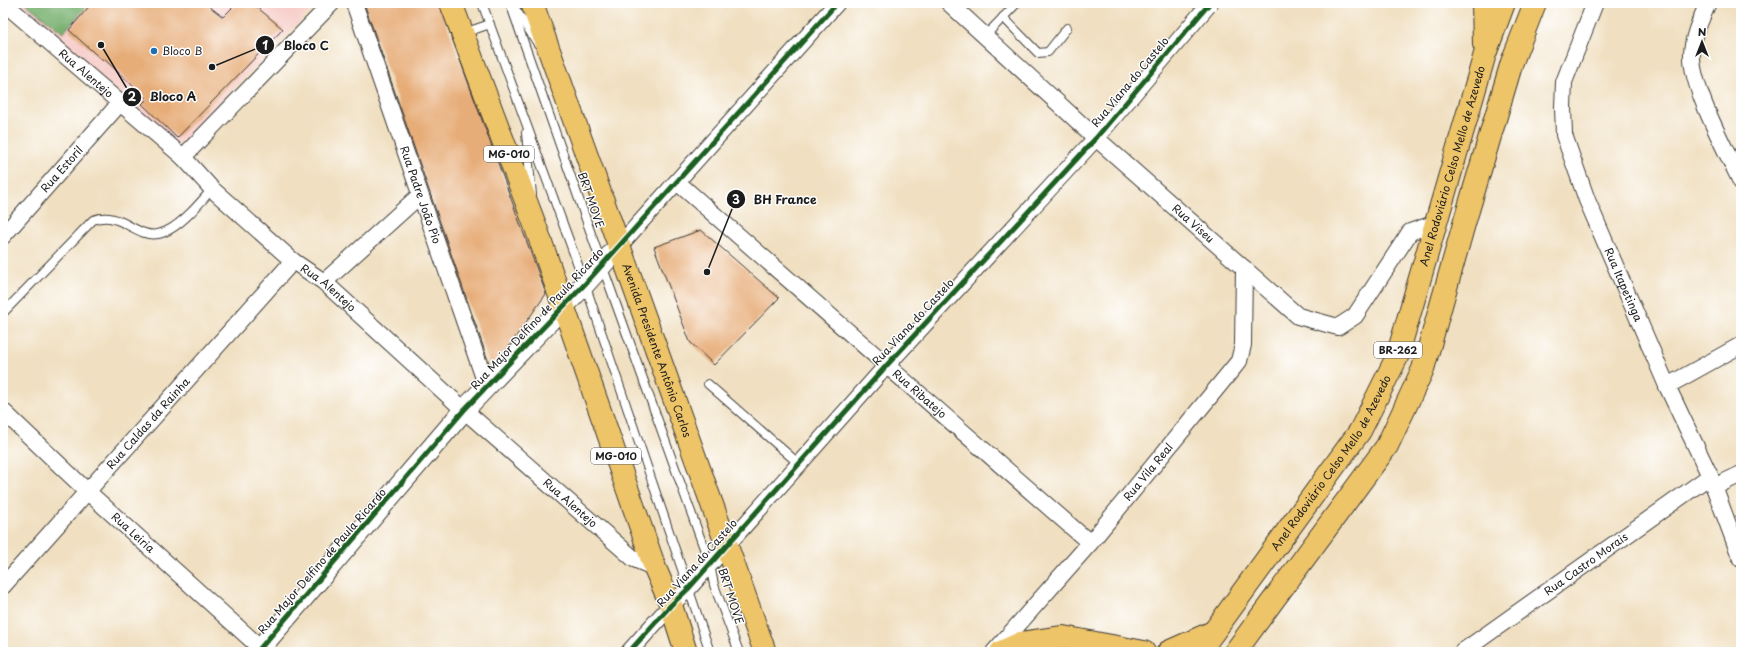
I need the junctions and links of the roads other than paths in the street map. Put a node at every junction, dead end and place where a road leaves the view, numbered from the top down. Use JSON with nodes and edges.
{"nodes":[{"id":1,"x":4,"y":3,"type":"edge"},
{"id":2,"x":332,"y":3,"type":"edge"},
{"id":3,"x":354,"y":3,"type":"edge"},
{"id":4,"x":451,"y":3,"type":"edge"},
{"id":5,"x":482,"y":3,"type":"edge"},
{"id":6,"x":511,"y":3,"type":"edge"},
{"id":7,"x":532,"y":3,"type":"edge"},
{"id":8,"x":837,"y":3,"type":"edge"},
{"id":9,"x":949,"y":3,"type":"edge"},
{"id":10,"x":1017,"y":3,"type":"edge"},
{"id":11,"x":1210,"y":3,"type":"edge"},
{"id":12,"x":1483,"y":3,"type":"edge"},
{"id":13,"x":1504,"y":3,"type":"edge"},
{"id":14,"x":1535,"y":3,"type":"edge"},
{"id":15,"x":1595,"y":3,"type":"edge"},
{"id":16,"x":1708,"y":3,"type":"edge"},
{"id":17,"x":1003,"y":17,"type":"junction"},
{"id":18,"x":490,"y":24,"type":"junction"},
{"id":19,"x":1067,"y":28,"type":"dead end"},
{"id":20,"x":463,"y":33,"type":"junction"},
{"id":21,"x":986,"y":36,"type":"junction"},
{"id":22,"x":1485,"y":54,"type":"junction"},
{"id":23,"x":559,"y":79,"type":"junction"},
{"id":24,"x":120,"y":103,"type":"junction"},
{"id":25,"x":525,"y":120,"type":"junction"},
{"id":26,"x":1096,"y":138,"type":"junction"},
{"id":27,"x":183,"y":158,"type":"junction"},
{"id":28,"x":677,"y":182,"type":"junction"},
{"id":29,"x":1741,"y":182,"type":"edge"},
{"id":30,"x":212,"y":189,"type":"junction"},
{"id":31,"x":419,"y":196,"type":"junction"},
{"id":32,"x":1436,"y":223,"type":"junction"},
{"id":33,"x":535,"y":225,"type":"junction"},
{"id":34,"x":3,"y":236,"type":"edge"},
{"id":35,"x":619,"y":246,"type":"junction"},
{"id":36,"x":294,"y":261,"type":"junction"},
{"id":37,"x":602,"y":266,"type":"junction"},
{"id":38,"x":1244,"y":268,"type":"junction"},
{"id":39,"x":324,"y":282,"type":"junction"},
{"id":40,"x":585,"y":284,"type":"junction"},
{"id":41,"x":564,"y":306,"type":"junction"},
{"id":42,"x":3,"y":313,"type":"edge"},
{"id":43,"x":1741,"y":345,"type":"edge"},
{"id":44,"x":887,"y":365,"type":"junction"},
{"id":45,"x":708,"y":384,"type":"dead end"},
{"id":46,"x":1667,"y":386,"type":"junction"},
{"id":47,"x":487,"y":388,"type":"junction"},
{"id":48,"x":464,"y":410,"type":"junction"},
{"id":49,"x":3,"y":411,"type":"edge"},
{"id":50,"x":798,"y":463,"type":"junction"},
{"id":51,"x":1741,"y":474,"type":"edge"},
{"id":52,"x":1712,"y":482,"type":"junction"},
{"id":53,"x":88,"y":492,"type":"junction"},
{"id":54,"x":1090,"y":543,"type":"junction"},
{"id":55,"x":727,"y":545,"type":"junction"},
{"id":56,"x":1741,"y":559,"type":"edge"},
{"id":57,"x":710,"y":565,"type":"junction"},
{"id":58,"x":655,"y":568,"type":"junction"},
{"id":59,"x":3,"y":586,"type":"edge"},
{"id":60,"x":688,"y":589,"type":"junction"},
{"id":61,"x":671,"y":605,"type":"junction"},
{"id":62,"x":1216,"y":630,"type":"junction"},
{"id":63,"x":261,"y":651,"type":"edge"},
{"id":64,"x":629,"y":652,"type":"edge"},
{"id":65,"x":686,"y":652,"type":"edge"},
{"id":66,"x":710,"y":652,"type":"edge"},
{"id":67,"x":739,"y":652,"type":"edge"},
{"id":68,"x":765,"y":652,"type":"edge"},
{"id":69,"x":994,"y":652,"type":"edge"},
{"id":70,"x":1001,"y":652,"type":"edge"},
{"id":71,"x":1144,"y":652,"type":"edge"},
{"id":72,"x":1168,"y":652,"type":"edge"},
{"id":73,"x":1199,"y":652,"type":"edge"},
{"id":74,"x":1236,"y":652,"type":"edge"},
{"id":75,"x":1462,"y":652,"type":"edge"}],
"edges":[{"from":1,"to":24,"type":"street","name":"Rua Alentejo"},
{"from":2,"to":27,"type":"street"},
{"from":3,"to":31,"type":"street","name":"Rua Padre João Pio"},
{"from":4,"to":20,"type":"highway","number":"MG-010"},
{"from":5,"to":18,"type":"lane"},
{"from":6,"to":23,"type":"lane","name":"BRT MOVE"},
{"from":6,"to":37,"type":"lane","name":"BRT MOVE"},
{"from":7,"to":23,"type":"highway","name":"Avenida Presidente Antônio Carlos"},
{"from":8,"to":28,"type":"street","name":"Rua Major Delfino de Paula Ricardo"},
{"from":9,"to":21,"type":"street","name":"Rua Viseu"},
{"from":10,"to":17,"type":"lane"},
{"from":11,"to":26,"type":"street","name":"Rua Viana do Castelo"},
{"from":12,"to":22,"type":"highway"},
{"from":13,"to":22,"type":"highway","name":"Anel Rodoviário Celso Mello de Azevedo","number":"BR-262"},
{"from":14,"to":74,"type":"highway","number":"BR-262"},
{"from":15,"to":46,"type":"street","name":"Rua Itapetinga"},
{"from":16,"to":29,"type":"street"},
{"from":17,"to":19,"type":"lane"},
{"from":17,"to":21,"type":"lane"},
{"from":18,"to":20,"type":"lane"},
{"from":18,"to":25,"type":"lane"},
{"from":20,"to":33,"type":"highway","number":"MG-010"},
{"from":21,"to":26,"type":"street","name":"Rua Viseu"},
{"from":22,"to":32,"type":"highway","name":"Anel Rodoviário Celso Mello de Azevedo","number":"BR-262"},
{"from":23,"to":35,"type":"highway","name":"Avenida Presidente Antônio Carlos"},
{"from":24,"to":27,"type":"street","name":"Rua Alentejo"},
{"from":24,"to":34,"type":"street","name":"Rua Estoril"},
{"from":25,"to":33,"type":"lane"},
{"from":25,"to":40,"type":"lane"},
{"from":26,"to":38,"type":"street","name":"Rua Viseu"},
{"from":26,"to":44,"type":"street","name":"Rua Viana do Castelo"},
{"from":27,"to":30,"type":"street","name":"Rua Alentejo"},
{"from":28,"to":35,"type":"street","name":"Rua Major Delfino de Paula Ricardo"},
{"from":28,"to":44,"type":"street","name":"Rua Ribatejo"},
{"from":30,"to":36,"type":"street","name":"Rua Alentejo"},
{"from":30,"to":42,"type":"lane"},
{"from":31,"to":39,"type":"street"},
{"from":31,"to":47,"type":"street","name":"Rua Padre João Pio"},
{"from":32,"to":38,"type":"street","name":"Rua Viseu"},
{"from":32,"to":62,"type":"highway","name":"Anel Rodoviário Celso Mello de Azevedo","number":"BR-262"},
{"from":33,"to":41,"type":"highway","number":"MG-010"},
{"from":35,"to":37,"type":"street","name":"Rua Major Delfino de Paula Ricardo"},
{"from":35,"to":55,"type":"highway","name":"Avenida Presidente Antônio Carlos"},
{"from":36,"to":39,"type":"street","name":"Rua Alentejo"},
{"from":36,"to":53,"type":"street","name":"Rua Caldas da Rainha"},
{"from":37,"to":40,"type":"street","name":"Rua Major Delfino de Paula Ricardo"},
{"from":37,"to":57,"type":"lane","name":"BRT MOVE"},
{"from":38,"to":54,"type":"street","name":"Rua Vila Real"},
{"from":39,"to":48,"type":"street","name":"Rua Alentejo"},
{"from":40,"to":41,"type":"street","name":"Rua Major Delfino de Paula Ricardo"},
{"from":40,"to":60,"type":"lane"},
{"from":41,"to":47,"type":"street","name":"Rua Major Delfino de Paula Ricardo"},
{"from":41,"to":58,"type":"highway","number":"MG-010"},
{"from":43,"to":46,"type":"street"},
{"from":44,"to":50,"type":"street","name":"Rua Viana do Castelo"},
{"from":44,"to":54,"type":"street","name":"Rua Ribatejo"},
{"from":45,"to":50,"type":"lane"},
{"from":46,"to":52,"type":"street","name":"Rua Itapetinga"},
{"from":47,"to":48,"type":"street","name":"Rua Major Delfino de Paula Ricardo"},
{"from":48,"to":58,"type":"street","name":"Rua Alentejo"},
{"from":48,"to":63,"type":"street","name":"Rua Major Delfino de Paula Ricardo"},
{"from":49,"to":53,"type":"street","name":"Rua Leiria"},
{"from":50,"to":55,"type":"street","name":"Rua Viana do Castelo"},
{"from":51,"to":52,"type":"street","name":"Rua Castro Morais"},
{"from":52,"to":56,"type":"street","name":"Rua Itapetinga"},
{"from":52,"to":75,"type":"street","name":"Rua Castro Morais"},
{"from":53,"to":59,"type":"street","name":"Rua Caldas da Rainha"},
{"from":53,"to":63,"type":"street","name":"Rua Leiria"},
{"from":54,"to":69,"type":"street","name":"Rua Vila Real"},
{"from":55,"to":57,"type":"street","name":"Rua Viana do Castelo"},
{"from":55,"to":68,"type":"highway","name":"Avenida Presidente Antônio Carlos"},
{"from":57,"to":60,"type":"street","name":"Rua Viana do Castelo"},
{"from":57,"to":67,"type":"lane","name":"BRT MOVE"},
{"from":58,"to":61,"type":"highway","number":"MG-010"},
{"from":60,"to":61,"type":"street","name":"Rua Viana do Castelo"},
{"from":60,"to":66,"type":"lane"},
{"from":61,"to":64,"type":"street","name":"Rua Viana do Castelo"},
{"from":61,"to":65,"type":"highway","number":"MG-010"},
{"from":62,"to":72,"type":"highway"},
{"from":62,"to":73,"type":"highway","name":"Anel Rodoviário Celso Mello de Azevedo","number":"BR-262"},
{"from":70,"to":71,"type":"highway"}]}
